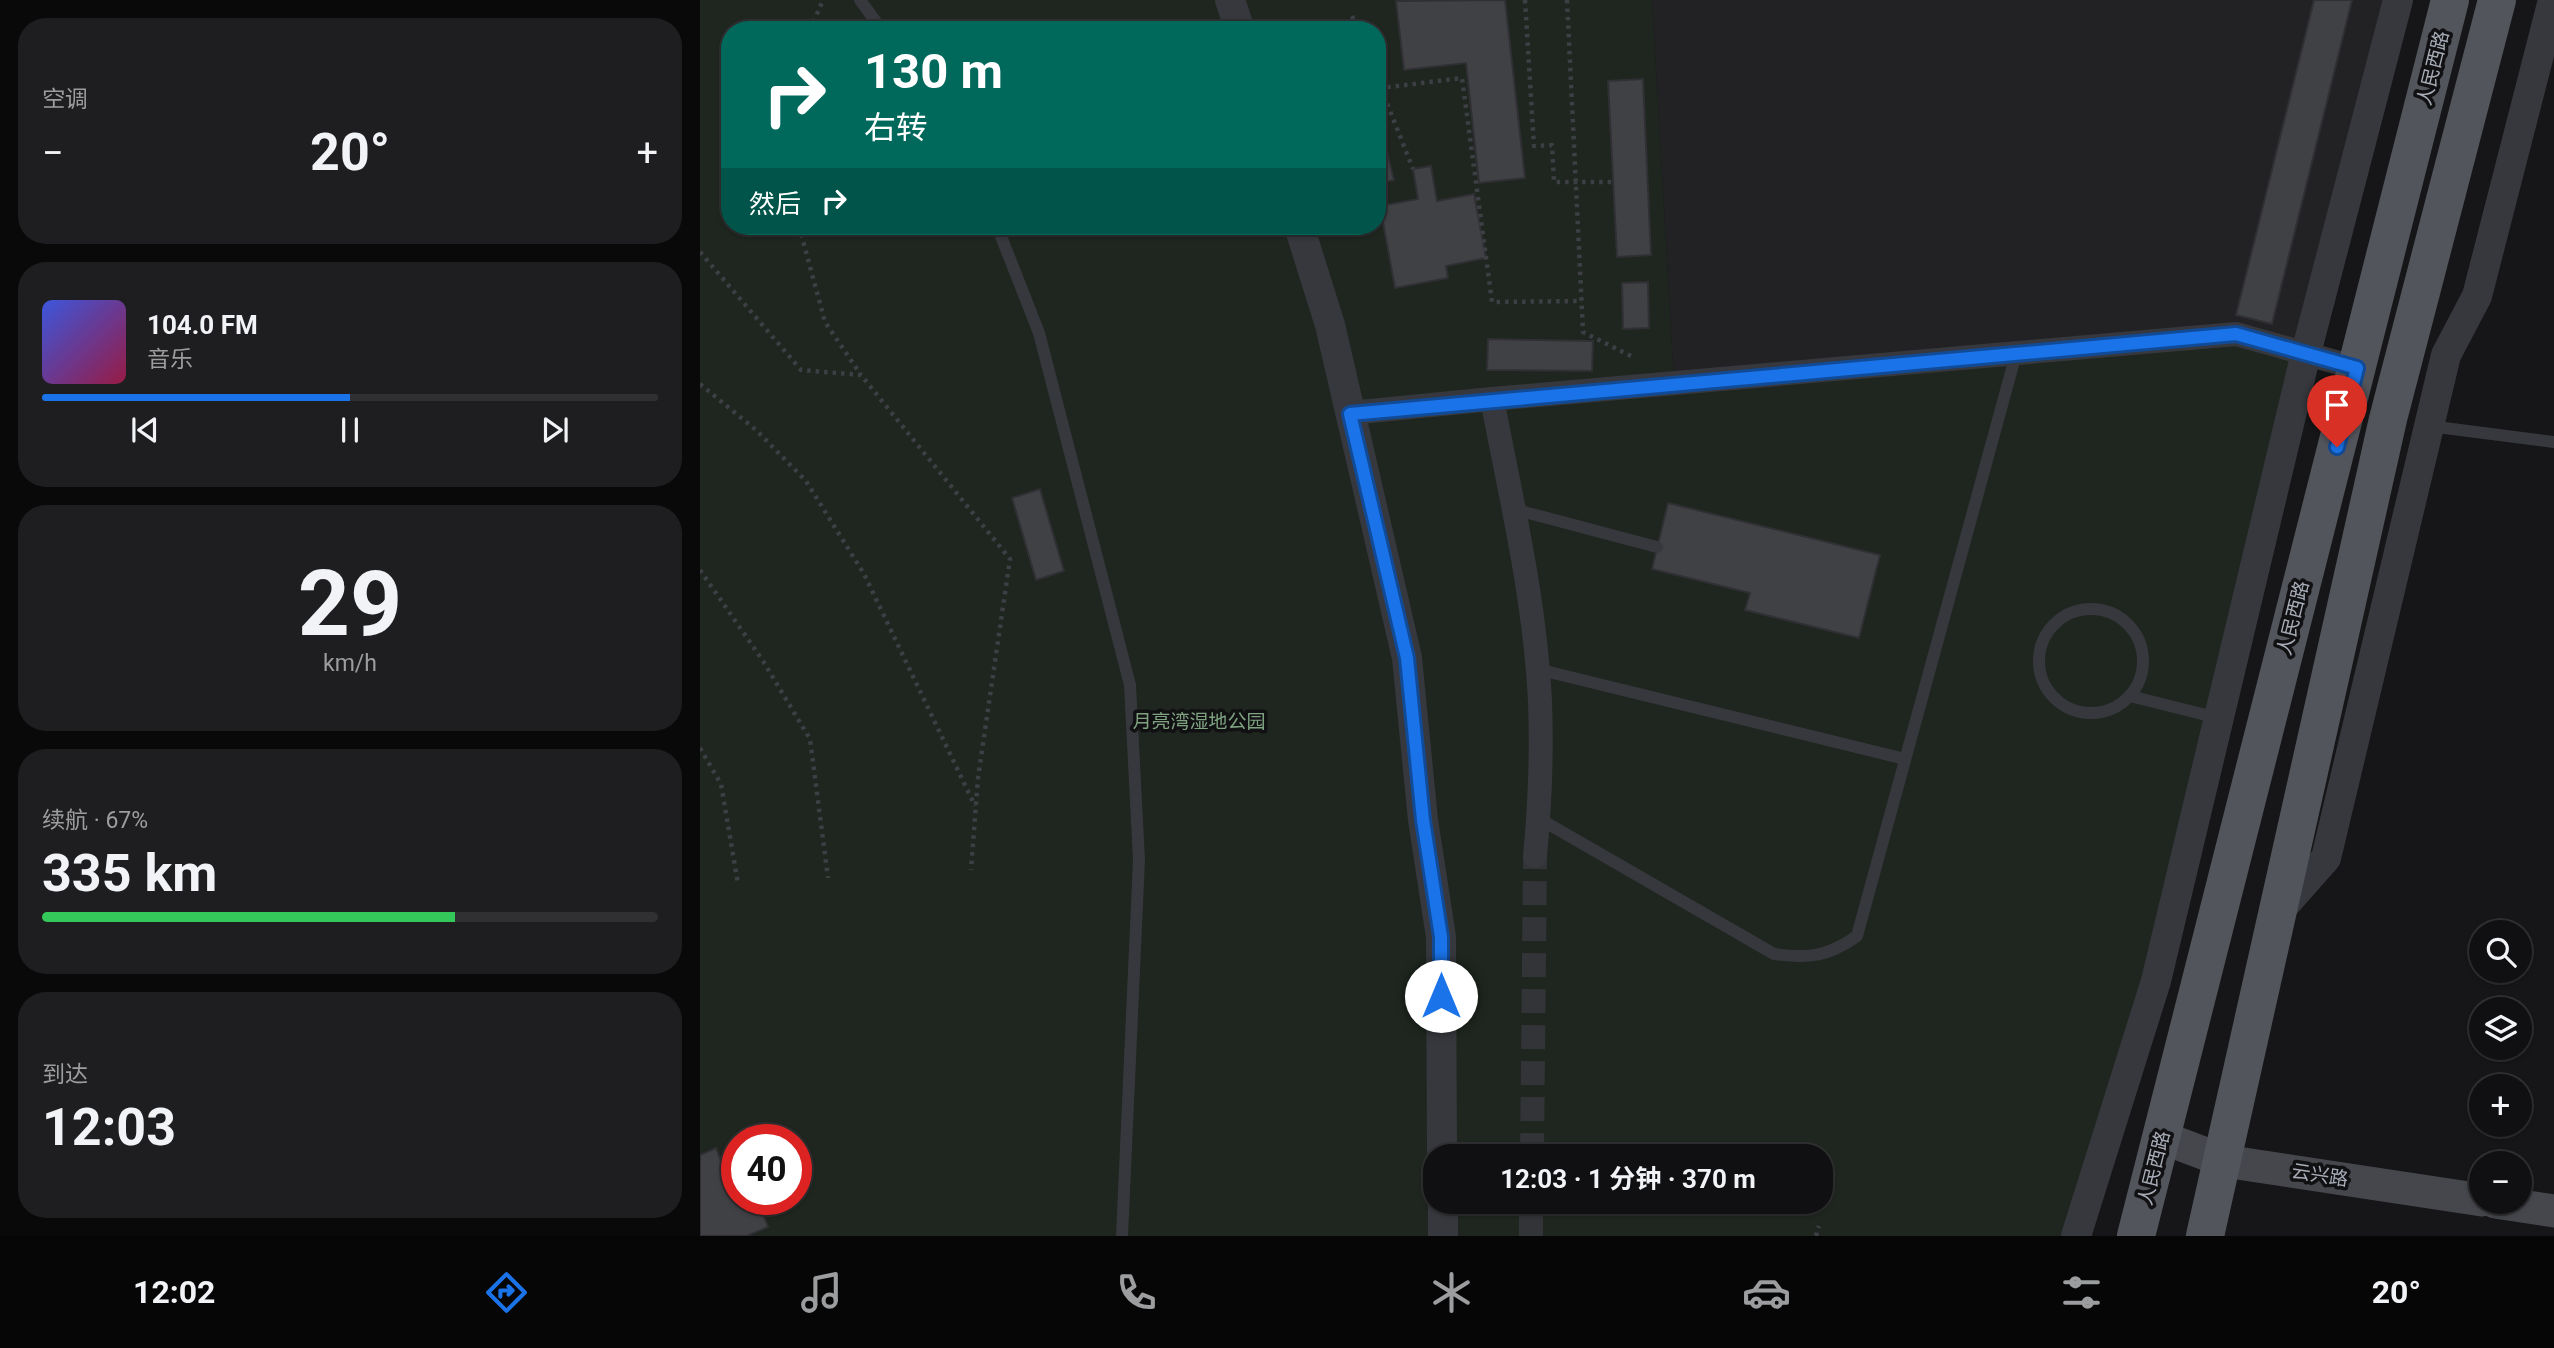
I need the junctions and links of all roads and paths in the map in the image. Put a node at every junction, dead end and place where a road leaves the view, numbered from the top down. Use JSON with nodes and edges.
{"nodes":[{"id":1,"x":823,"y":0,"type":"edge"},
{"id":2,"x":860,"y":0,"type":"edge"},
{"id":3,"x":1230,"y":0,"type":"edge"},
{"id":4,"x":1525,"y":0,"type":"edge"},
{"id":5,"x":1567,"y":0,"type":"edge"},
{"id":6,"x":2398,"y":0,"type":"edge"},
{"id":7,"x":2450,"y":0,"type":"edge"},
{"id":8,"x":2497,"y":0,"type":"edge"},
{"id":9,"x":2553,"y":0,"type":"edge"},
{"id":10,"x":1352,"y":16,"type":"dead end"},
{"id":11,"x":814,"y":21,"type":"edge"},
{"id":12,"x":875,"y":21,"type":"edge"},
{"id":13,"x":1237,"y":21,"type":"edge"},
{"id":14,"x":1354,"y":21,"type":"edge"},
{"id":15,"x":1386,"y":87,"type":"edge"},
{"id":16,"x":1386,"y":101,"type":"edge"},
{"id":17,"x":1413,"y":169,"type":"dead end"},
{"id":18,"x":1576,"y":181,"type":"junction"},
{"id":19,"x":1613,"y":182,"type":"dead end"},
{"id":20,"x":801,"y":235,"type":"edge"},
{"id":21,"x":1001,"y":235,"type":"edge"},
{"id":22,"x":1302,"y":235,"type":"edge"},
{"id":23,"x":700,"y":252,"type":"edge"},
{"id":24,"x":1582,"y":301,"type":"junction"},
{"id":25,"x":2306,"y":353,"type":"junction"},
{"id":26,"x":2016,"y":354,"type":"junction"},
{"id":27,"x":2357,"y":368,"type":"junction"},
{"id":28,"x":861,"y":375,"type":"junction"},
{"id":29,"x":700,"y":384,"type":"edge"},
{"id":30,"x":1639,"y":386,"type":"junction"},
{"id":31,"x":1492,"y":399,"type":"junction"},
{"id":32,"x":1350,"y":414,"type":"junction"},
{"id":33,"x":2429,"y":426,"type":"junction"},
{"id":34,"x":2554,"y":442,"type":"edge"},
{"id":35,"x":1513,"y":509,"type":"junction"},
{"id":36,"x":1657,"y":547,"type":"dead end"},
{"id":37,"x":700,"y":570,"type":"edge"},
{"id":38,"x":1536,"y":669,"type":"junction"},
{"id":39,"x":2130,"y":696,"type":"junction"},
{"id":40,"x":2218,"y":718,"type":"junction"},
{"id":41,"x":700,"y":748,"type":"edge"},
{"id":42,"x":1905,"y":759,"type":"junction"},
{"id":43,"x":975,"y":807,"type":"junction"},
{"id":44,"x":1538,"y":818,"type":"junction"},
{"id":45,"x":1535,"y":856,"type":"tunnel mouth"},
{"id":46,"x":971,"y":870,"type":"dead end"},
{"id":47,"x":828,"y":878,"type":"dead end"},
{"id":48,"x":738,"y":884,"type":"dead end"},
{"id":49,"x":2280,"y":911,"type":"junction"},
{"id":50,"x":2161,"y":1138,"type":"junction"},
{"id":51,"x":1442,"y":1144,"type":"edge"},
{"id":52,"x":2224,"y":1161,"type":"junction"},
{"id":53,"x":2469,"y":1198,"type":"edge"},
{"id":54,"x":2532,"y":1208,"type":"edge"},
{"id":55,"x":2554,"y":1211,"type":"edge"},
{"id":56,"x":1443,"y":1214,"type":"edge"},
{"id":57,"x":1819,"y":1226,"type":"dead end"},
{"id":58,"x":1122,"y":1236,"type":"edge"},
{"id":59,"x":1443,"y":1236,"type":"edge"},
{"id":60,"x":1816,"y":1236,"type":"edge"},
{"id":61,"x":2076,"y":1236,"type":"edge"},
{"id":62,"x":2136,"y":1236,"type":"edge"},
{"id":63,"x":2206,"y":1236,"type":"edge"}],
"edges":[{"from":1,"to":11,"type":"path"},
{"from":2,"to":12,"type":"lane"},
{"from":3,"to":13,"type":"street"},
{"from":4,"to":18,"type":"path"},
{"from":5,"to":18,"type":"path"},
{"from":6,"to":25,"type":"street"},
{"from":7,"to":27,"type":"main road","name":"人民西路"},
{"from":8,"to":49,"type":"main road"},
{"from":9,"to":33,"type":"street"},
{"from":10,"to":14,"type":"path"},
{"from":15,"to":24,"type":"path"},
{"from":16,"to":17,"type":"path"},
{"from":18,"to":19,"type":"path"},
{"from":18,"to":24,"type":"path"},
{"from":20,"to":28,"type":"path"},
{"from":21,"to":58,"type":"lane"},
{"from":22,"to":32,"type":"street"},
{"from":23,"to":28,"type":"path"},
{"from":24,"to":30,"type":"path"},
{"from":25,"to":26,"type":"street"},
{"from":25,"to":27,"type":"street"},
{"from":25,"to":40,"type":"street"},
{"from":26,"to":30,"type":"street"},
{"from":26,"to":42,"type":"lane"},
{"from":27,"to":50,"type":"main road","name":"人民西路"},
{"from":28,"to":43,"type":"path"},
{"from":29,"to":43,"type":"path"},
{"from":30,"to":31,"type":"street"},
{"from":31,"to":32,"type":"street"},
{"from":31,"to":35,"type":"street"},
{"from":32,"to":51,"type":"street"},
{"from":33,"to":34,"type":"lane"},
{"from":33,"to":49,"type":"street"},
{"from":35,"to":36,"type":"lane"},
{"from":35,"to":38,"type":"street"},
{"from":37,"to":47,"type":"path"},
{"from":38,"to":42,"type":"lane"},
{"from":38,"to":44,"type":"street"},
{"from":39,"to":39,"type":"lane"},
{"from":39,"to":40,"type":"lane"},
{"from":40,"to":61,"type":"street"},
{"from":41,"to":48,"type":"path"},
{"from":42,"to":44,"type":"lane"},
{"from":43,"to":46,"type":"path"},
{"from":44,"to":45,"type":"street"},
{"from":49,"to":52,"type":"main road"},
{"from":50,"to":52,"type":"main road","name":"云兴路"},
{"from":50,"to":62,"type":"main road","name":"人民西路"},
{"from":52,"to":53,"type":"main road","name":"云兴路"},
{"from":52,"to":63,"type":"main road"},
{"from":54,"to":55,"type":"main road"},
{"from":56,"to":59,"type":"street"},
{"from":57,"to":60,"type":"path"}]}
